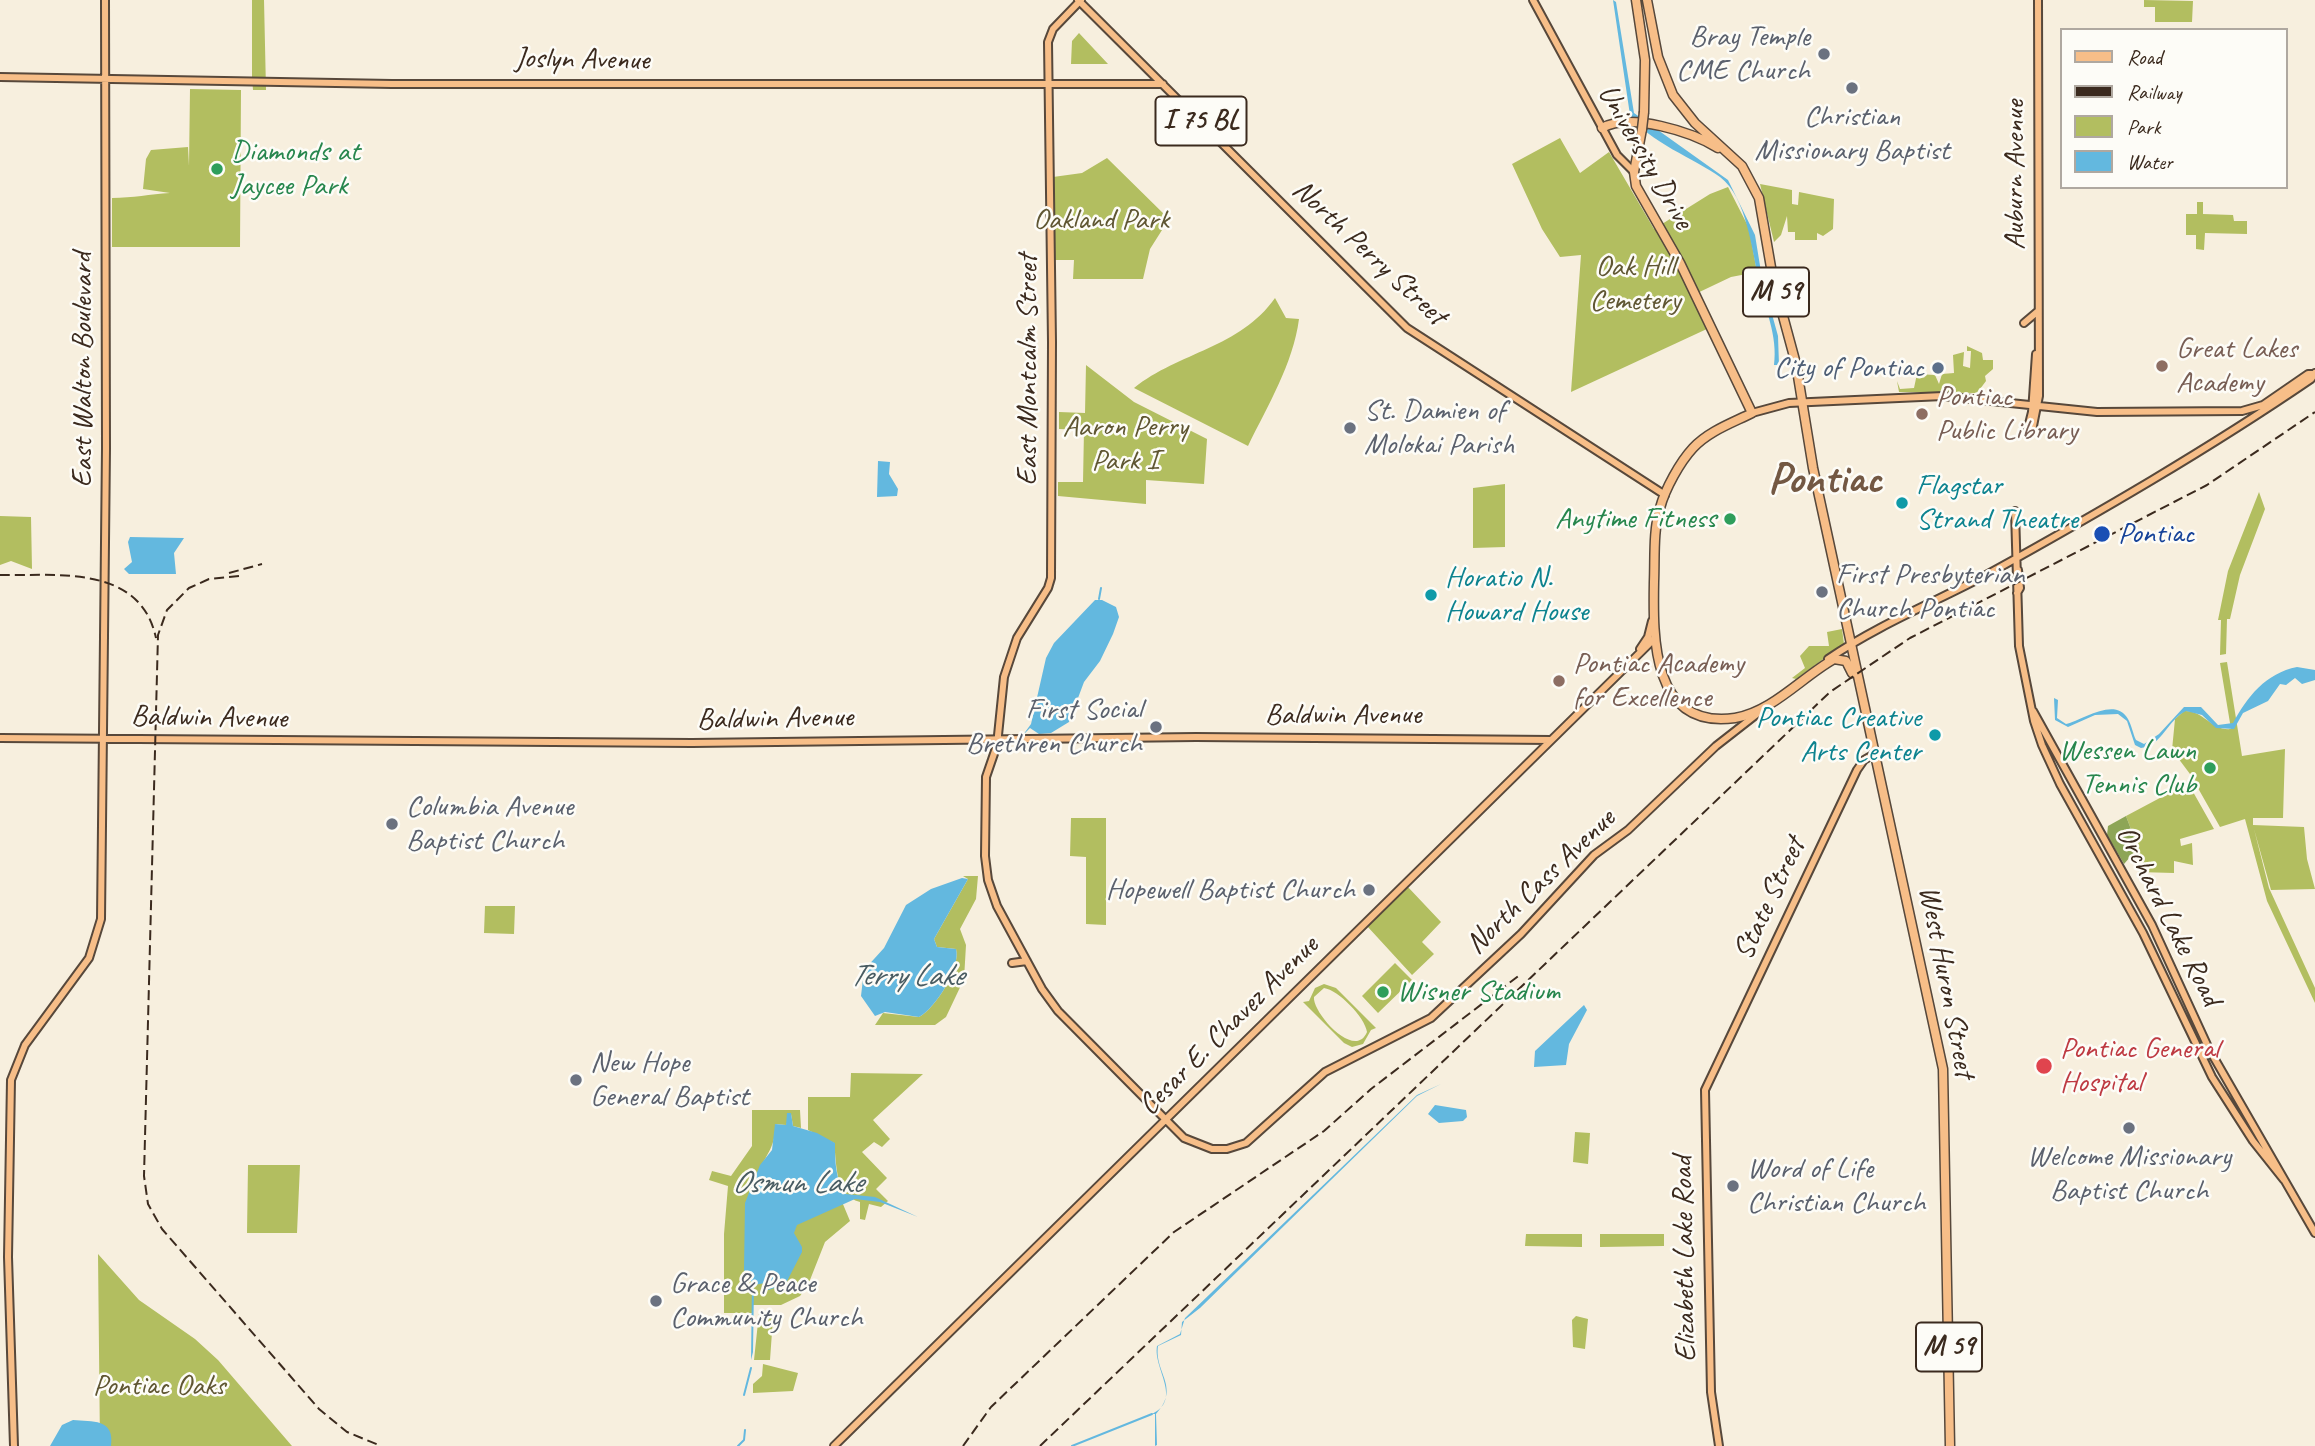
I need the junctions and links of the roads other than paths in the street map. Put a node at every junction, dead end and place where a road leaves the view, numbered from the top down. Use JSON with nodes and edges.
{"nodes":[{"id":1,"x":105,"y":0,"type":"edge"},
{"id":2,"x":1533,"y":0,"type":"edge"},
{"id":3,"x":1636,"y":0,"type":"edge"},
{"id":4,"x":1647,"y":0,"type":"edge"},
{"id":5,"x":2038,"y":0,"type":"edge"},
{"id":6,"x":1080,"y":1,"type":"edge"},
{"id":7,"x":0,"y":77,"type":"edge"},
{"id":8,"x":105,"y":80,"type":"junction"},
{"id":9,"x":1163,"y":84,"type":"junction"},
{"id":10,"x":1049,"y":85,"type":"junction"},
{"id":11,"x":1639,"y":127,"type":"junction"},
{"id":12,"x":1602,"y":128,"type":"junction"},
{"id":13,"x":1730,"y":155,"type":"junction"},
{"id":14,"x":1634,"y":172,"type":"junction"},
{"id":15,"x":2038,"y":311,"type":"junction"},
{"id":16,"x":2038,"y":334,"type":"junction"},
{"id":17,"x":2038,"y":349,"type":"junction"},
{"id":18,"x":2314,"y":373,"type":"edge"},
{"id":19,"x":2033,"y":380,"type":"junction"},
{"id":20,"x":2039,"y":395,"type":"junction"},
{"id":21,"x":1801,"y":402,"type":"junction"},
{"id":22,"x":2036,"y":405,"type":"junction"},
{"id":23,"x":2242,"y":411,"type":"junction"},
{"id":24,"x":1752,"y":413,"type":"junction"},
{"id":25,"x":2030,"y":431,"type":"dead end"},
{"id":26,"x":2224,"y":438,"type":"junction"},
{"id":27,"x":1665,"y":495,"type":"junction"},
{"id":28,"x":2017,"y":510,"type":"dead end"},
{"id":29,"x":2018,"y":557,"type":"junction"},
{"id":30,"x":1654,"y":606,"type":"junction"},
{"id":31,"x":1656,"y":638,"type":"junction"},
{"id":32,"x":1850,"y":644,"type":"junction"},
{"id":33,"x":1637,"y":654,"type":"junction"},
{"id":34,"x":1810,"y":673,"type":"junction"},
{"id":35,"x":1857,"y":679,"type":"junction"},
{"id":36,"x":1762,"y":709,"type":"junction"},
{"id":37,"x":2032,"y":709,"type":"junction"},
{"id":38,"x":1740,"y":717,"type":"junction"},
{"id":39,"x":0,"y":738,"type":"edge"},
{"id":40,"x":997,"y":738,"type":"junction"},
{"id":41,"x":103,"y":739,"type":"junction"},
{"id":42,"x":1551,"y":740,"type":"junction"},
{"id":43,"x":2042,"y":745,"type":"junction"},
{"id":44,"x":1716,"y":746,"type":"junction"},
{"id":45,"x":1876,"y":753,"type":"junction"},
{"id":46,"x":2048,"y":759,"type":"junction"},
{"id":47,"x":2068,"y":776,"type":"junction"},
{"id":48,"x":2075,"y":788,"type":"junction"},
{"id":49,"x":2076,"y":812,"type":"junction"},
{"id":50,"x":2097,"y":826,"type":"junction"},
{"id":51,"x":2102,"y":859,"type":"junction"},
{"id":52,"x":2130,"y":885,"type":"junction"},
{"id":53,"x":2143,"y":933,"type":"junction"},
{"id":54,"x":2166,"y":955,"type":"junction"},
{"id":55,"x":1027,"y":961,"type":"junction"},
{"id":56,"x":1012,"y":963,"type":"dead end"},
{"id":57,"x":2172,"y":997,"type":"junction"},
{"id":58,"x":2198,"y":1026,"type":"junction"},
{"id":59,"x":2199,"y":1054,"type":"junction"},
{"id":60,"x":1712,"y":1072,"type":"joint"},
{"id":61,"x":2212,"y":1077,"type":"junction"},
{"id":62,"x":2228,"y":1082,"type":"junction"},
{"id":63,"x":2232,"y":1090,"type":"junction"},
{"id":64,"x":1165,"y":1120,"type":"junction"},
{"id":65,"x":2257,"y":1140,"type":"junction"},
{"id":66,"x":2315,"y":1233,"type":"edge"},
{"id":67,"x":14,"y":1446,"type":"edge"},
{"id":68,"x":834,"y":1446,"type":"edge"},
{"id":69,"x":1719,"y":1446,"type":"edge"},
{"id":70,"x":1950,"y":1446,"type":"edge"}],
"edges":[{"from":1,"to":8,"type":"main road","name":"East Walton Boulevard"},
{"from":2,"to":12,"type":"main road","name":"University Drive"},
{"from":3,"to":11,"type":"highway","bridge":true},
{"from":4,"to":13,"type":"highway","number":"M 59"},
{"from":5,"to":15,"type":"main road","name":"Auburn Avenue"},
{"from":6,"to":9,"type":"main road","name":"North Perry Street","number":"I 75 BL"},
{"from":6,"to":10,"type":"main road","name":"East Montcalm Street"},
{"from":7,"to":8,"type":"main road","name":"Joslyn Avenue"},
{"from":8,"to":10,"type":"main road","name":"Joslyn Avenue"},
{"from":8,"to":41,"type":"main road","name":"East Walton Boulevard"},
{"from":9,"to":10,"type":"main road","name":"Joslyn Avenue"},
{"from":9,"to":27,"type":"main road","name":"North Perry Street","number":"I 75 BL"},
{"from":10,"to":40,"type":"main road","name":"East Montcalm Street"},
{"from":11,"to":12,"type":"highway"},
{"from":11,"to":13,"type":"highway","bridge":true},
{"from":11,"to":14,"type":"highway"},
{"from":12,"to":14,"type":"main road","name":"University Drive"},
{"from":13,"to":21,"type":"highway","number":"M 59"},
{"from":14,"to":24,"type":"highway","name":"University Drive","number":"M 59"},
{"from":15,"to":16,"type":"main road","name":"Auburn Avenue"},
{"from":15,"to":16,"type":"main road"},
{"from":16,"to":17,"type":"main road","name":"Auburn Avenue"},
{"from":17,"to":19,"type":"main road","name":"Auburn Avenue"},
{"from":17,"to":20,"type":"main road","name":"Auburn Avenue"},
{"from":18,"to":23,"type":"main road"},
{"from":18,"to":26,"type":"main road"},
{"from":19,"to":20,"type":"main road"},
{"from":19,"to":22,"type":"main road","name":"Auburn Avenue"},
{"from":20,"to":22,"type":"main road","name":"Auburn Avenue"},
{"from":21,"to":22,"type":"main road"},
{"from":21,"to":24,"type":"main road"},
{"from":21,"to":32,"type":"highway","name":"West Huron Street","number":"M 59"},
{"from":22,"to":23,"type":"main road"},
{"from":22,"to":25,"type":"main road","name":"Auburn Avenue"},
{"from":23,"to":26,"type":"main road"},
{"from":24,"to":27,"type":"highway"},
{"from":26,"to":29,"type":"main road"},
{"from":27,"to":30,"type":"highway"},
{"from":28,"to":29,"type":"main road"},
{"from":29,"to":32,"type":"main road"},
{"from":29,"to":37,"type":"main road","name":"Orchard Lake Road"},
{"from":30,"to":31,"type":"highway"},
{"from":30,"to":33,"type":"main road"},
{"from":31,"to":33,"type":"main road","name":"Cesar E. Chavez Avenue"},
{"from":31,"to":38,"type":"highway"},
{"from":32,"to":34,"type":"main road"},
{"from":32,"to":35,"type":"highway","name":"West Huron Street","number":"M 59"},
{"from":33,"to":42,"type":"main road","name":"Cesar E. Chavez Avenue"},
{"from":34,"to":35,"type":"highway"},
{"from":34,"to":36,"type":"highway"},
{"from":35,"to":45,"type":"highway","name":"West Huron Street","number":"M 59"},
{"from":36,"to":38,"type":"highway"},
{"from":36,"to":44,"type":"main road","name":"North Cass Avenue"},
{"from":37,"to":43,"type":"main road","name":"Orchard Lake Road"},
{"from":37,"to":47,"type":"main road","name":"Orchard Lake Road"},
{"from":38,"to":44,"type":"main road"},
{"from":39,"to":41,"type":"main road","name":"Baldwin Avenue"},
{"from":40,"to":41,"type":"main road","name":"Baldwin Avenue"},
{"from":40,"to":42,"type":"main road","name":"Baldwin Avenue"},
{"from":40,"to":55,"type":"main road","name":"East Montcalm Street"},
{"from":41,"to":67,"type":"main road","name":"East Walton Boulevard"},
{"from":42,"to":64,"type":"main road","name":"Cesar E. Chavez Avenue"},
{"from":43,"to":46,"type":"main road","name":"Orchard Lake Road"},
{"from":43,"to":47,"type":"main road"},
{"from":44,"to":64,"type":"main road","name":"North Cass Avenue"},
{"from":45,"to":60,"type":"main road","name":"State Street"},
{"from":45,"to":70,"type":"highway","name":"West Huron Street","number":"M 59"},
{"from":46,"to":48,"type":"main road"},
{"from":46,"to":49,"type":"main road","name":"Orchard Lake Road"},
{"from":47,"to":48,"type":"main road","name":"Orchard Lake Road"},
{"from":48,"to":50,"type":"main road","name":"Orchard Lake Road"},
{"from":49,"to":50,"type":"main road"},
{"from":49,"to":51,"type":"main road","name":"Orchard Lake Road"},
{"from":50,"to":52,"type":"main road","name":"Orchard Lake Road"},
{"from":51,"to":52,"type":"main road"},
{"from":51,"to":53,"type":"main road","name":"Orchard Lake Road"},
{"from":52,"to":54,"type":"main road","name":"Orchard Lake Road"},
{"from":53,"to":54,"type":"main road"},
{"from":53,"to":57,"type":"main road","name":"Orchard Lake Road"},
{"from":54,"to":58,"type":"main road","name":"Orchard Lake Road"},
{"from":55,"to":56,"type":"main road"},
{"from":55,"to":64,"type":"main road","name":"North Cass Avenue"},
{"from":57,"to":58,"type":"main road"},
{"from":57,"to":59,"type":"main road","name":"Orchard Lake Road"},
{"from":58,"to":62,"type":"main road","name":"Orchard Lake Road"},
{"from":59,"to":61,"type":"main road","name":"Orchard Lake Road"},
{"from":59,"to":62,"type":"main road"},
{"from":60,"to":69,"type":"main road","name":"Elizabeth Lake Road"},
{"from":61,"to":63,"type":"main road"},
{"from":61,"to":65,"type":"main road","name":"Orchard Lake Road"},
{"from":62,"to":63,"type":"main road","name":"Orchard Lake Road"},
{"from":63,"to":65,"type":"main road","name":"Orchard Lake Road"},
{"from":64,"to":68,"type":"main road","name":"Cesar E. Chavez Avenue"},
{"from":65,"to":66,"type":"main road","name":"Orchard Lake Road"}]}
